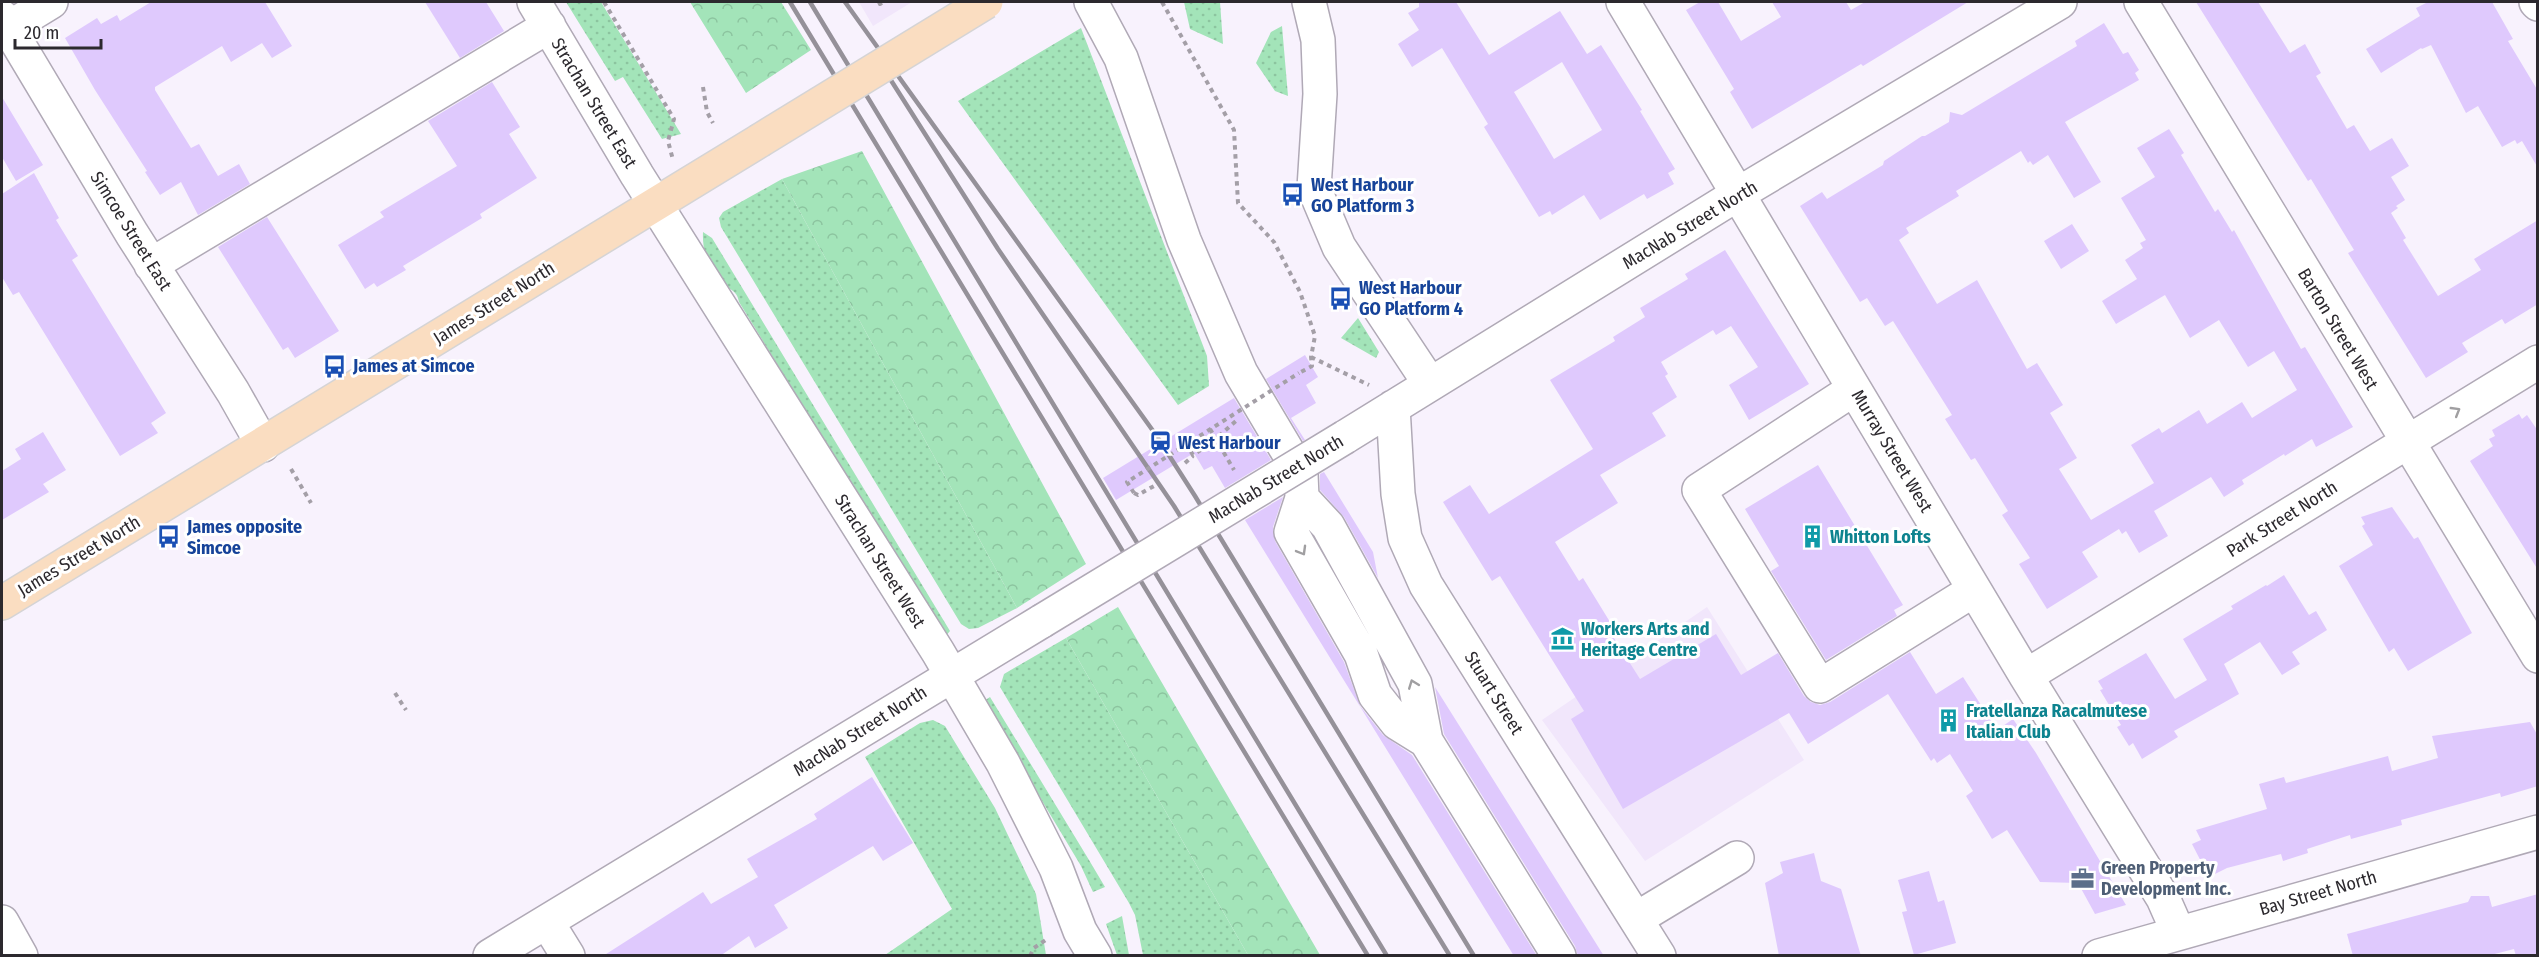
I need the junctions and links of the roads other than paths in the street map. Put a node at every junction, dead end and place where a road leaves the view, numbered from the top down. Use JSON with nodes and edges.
{"nodes":[{"id":1,"x":51,"y":2,"type":"edge"},
{"id":2,"x":986,"y":2,"type":"edge"},
{"id":3,"x":1091,"y":2,"type":"edge"},
{"id":4,"x":1309,"y":2,"type":"edge"},
{"id":5,"x":1623,"y":2,"type":"edge"},
{"id":6,"x":2060,"y":2,"type":"edge"},
{"id":7,"x":2141,"y":2,"type":"edge"},
{"id":8,"x":541,"y":14,"type":"edge"},
{"id":9,"x":4,"y":25,"type":"edge"},
{"id":10,"x":1738,"y":194,"type":"junction"},
{"id":11,"x":655,"y":204,"type":"junction"},
{"id":12,"x":151,"y":265,"type":"junction"},
{"id":13,"x":2538,"y":362,"type":"edge"},
{"id":14,"x":1430,"y":384,"type":"junction"},
{"id":15,"x":1854,"y":389,"type":"junction"},
{"id":16,"x":1383,"y":397,"type":"junction"},
{"id":17,"x":2406,"y":442,"type":"junction"},
{"id":18,"x":263,"y":445,"type":"junction"},
{"id":19,"x":1974,"y":590,"type":"junction"},
{"id":20,"x":2,"y":603,"type":"edge"},
{"id":21,"x":2538,"y":656,"type":"edge"},
{"id":22,"x":951,"y":675,"type":"junction"},
{"id":23,"x":2026,"y":676,"type":"junction"},
{"id":24,"x":2538,"y":832,"type":"edge"},
{"id":25,"x":1737,"y":858,"type":"dead end"},
{"id":26,"x":1636,"y":919,"type":"junction"},
{"id":27,"x":2,"y":922,"type":"edge"},
{"id":28,"x":547,"y":922,"type":"junction"},
{"id":29,"x":2178,"y":932,"type":"junction"},
{"id":30,"x":1085,"y":947,"type":"edge"},
{"id":31,"x":21,"y":956,"type":"edge"},
{"id":32,"x":490,"y":956,"type":"edge"},
{"id":33,"x":568,"y":956,"type":"edge"},
{"id":34,"x":1559,"y":956,"type":"edge"},
{"id":35,"x":1659,"y":956,"type":"edge"},
{"id":36,"x":2099,"y":956,"type":"edge"}],
"edges":[{"from":1,"to":9,"type":"street"},
{"from":2,"to":11,"type":"main road","name":"James Street North","bridge":true},
{"from":3,"to":34,"type":"street"},
{"from":4,"to":14,"type":"street"},
{"from":5,"to":10,"type":"street","name":"Murray Street West"},
{"from":6,"to":10,"type":"street","name":"MacNab Street North"},
{"from":7,"to":17,"type":"street","name":"Barton Street West"},
{"from":8,"to":11,"type":"street","name":"Strachan Street East"},
{"from":8,"to":12,"type":"street"},
{"from":9,"to":12,"type":"street","name":"Simcoe Street East"},
{"from":10,"to":14,"type":"street","name":"MacNab Street North"},
{"from":10,"to":15,"type":"street","name":"Murray Street West"},
{"from":11,"to":18,"type":"main road","name":"James Street North"},
{"from":11,"to":22,"type":"street","name":"Strachan Street West"},
{"from":12,"to":18,"type":"street","name":"Simcoe Street East"},
{"from":17,"to":13,"type":"street","name":"Park Street North","one_way":true},
{"from":14,"to":16,"type":"street","name":"MacNab Street North"},
{"from":15,"to":19,"type":"street","name":"Murray Street West"},
{"from":15,"to":19,"type":"street"},
{"from":16,"to":22,"type":"street","name":"MacNab Street North","bridge":true},
{"from":16,"to":26,"type":"street","name":"Stuart Street"},
{"from":17,"to":21,"type":"street","name":"Barton Street West"},
{"from":17,"to":23,"type":"street","name":"Park Street North"},
{"from":18,"to":20,"type":"main road","name":"James Street North"},
{"from":19,"to":23,"type":"street","name":"Murray Street West"},
{"from":22,"to":28,"type":"street","name":"MacNab Street North"},
{"from":22,"to":30,"type":"street","name":"Strachan Street West"},
{"from":23,"to":29,"type":"street","name":"Murray Street West"},
{"from":24,"to":29,"type":"street","name":"Bay Street North"},
{"from":25,"to":26,"type":"street"},
{"from":26,"to":35,"type":"street","name":"Stuart Street"},
{"from":27,"to":31,"type":"street"},
{"from":28,"to":32,"type":"street","name":"MacNab Street North"},
{"from":28,"to":33,"type":"street"},
{"from":29,"to":36,"type":"street","name":"Bay Street North"}]}
